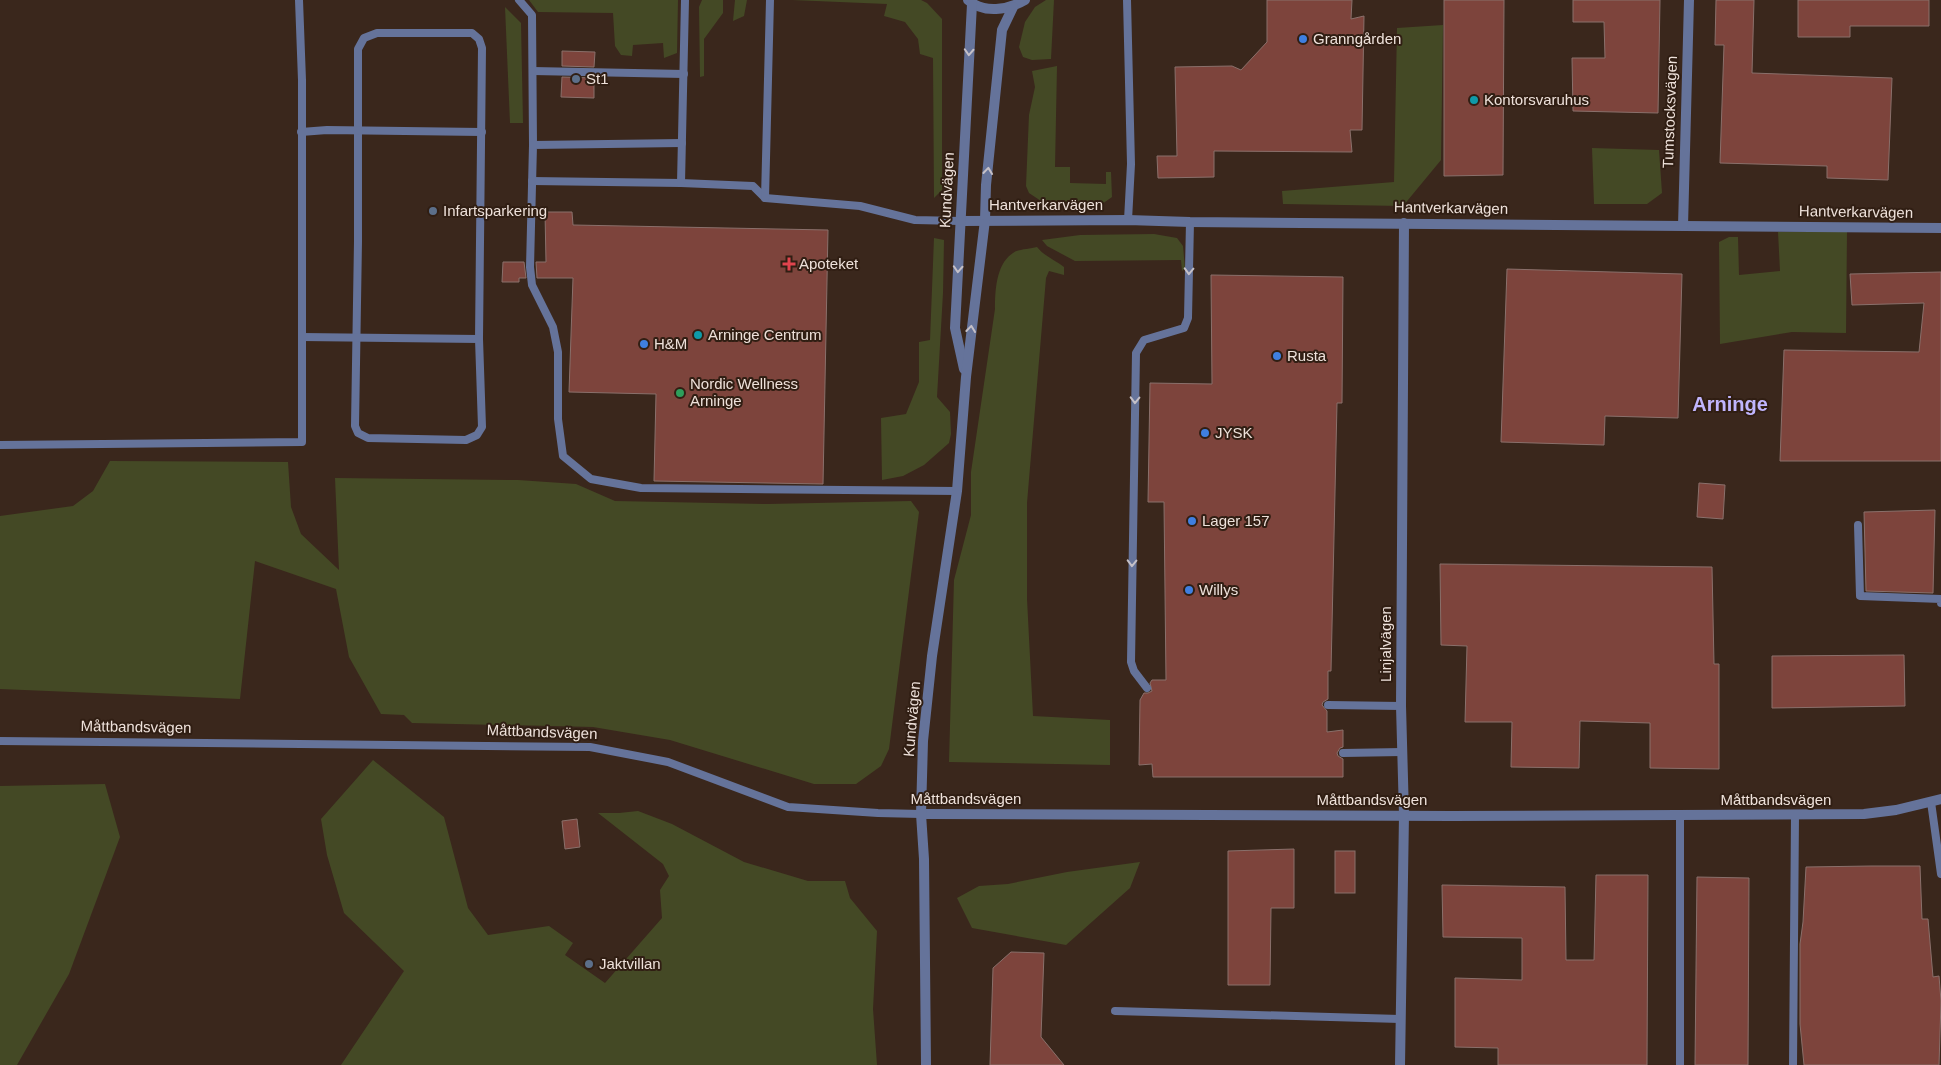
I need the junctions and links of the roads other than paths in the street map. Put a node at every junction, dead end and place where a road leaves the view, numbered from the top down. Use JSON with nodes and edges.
{"nodes":[{"id":1,"x":299,"y":0,"type":"edge"},
{"id":2,"x":519,"y":0,"type":"edge"},
{"id":3,"x":685,"y":0,"type":"edge"},
{"id":4,"x":770,"y":0,"type":"edge"},
{"id":5,"x":1025,"y":0,"type":"edge"},
{"id":6,"x":1127,"y":0,"type":"edge"},
{"id":7,"x":1688,"y":0,"type":"edge"},
{"id":8,"x":969,"y":2,"type":"edge"},
{"id":9,"x":1013,"y":7,"type":"junction"},
{"id":10,"x":533,"y":71,"type":"junction"},
{"id":11,"x":684,"y":74,"type":"junction"},
{"id":12,"x":301,"y":132,"type":"junction"},
{"id":13,"x":358,"y":132,"type":"junction"},
{"id":14,"x":482,"y":132,"type":"junction"},
{"id":15,"x":682,"y":143,"type":"junction"},
{"id":16,"x":533,"y":145,"type":"junction"},
{"id":17,"x":532,"y":181,"type":"junction"},
{"id":18,"x":681,"y":183,"type":"junction"},
{"id":19,"x":765,"y":198,"type":"junction"},
{"id":20,"x":985,"y":220,"type":"junction"},
{"id":21,"x":1128,"y":220,"type":"junction"},
{"id":22,"x":960,"y":221,"type":"junction"},
{"id":23,"x":1190,"y":222,"type":"junction"},
{"id":24,"x":1404,"y":223,"type":"junction"},
{"id":25,"x":1683,"y":226,"type":"junction"},
{"id":26,"x":1941,"y":228,"type":"edge"},
{"id":27,"x":302,"y":337,"type":"junction"},
{"id":28,"x":355,"y":337,"type":"junction"},
{"id":29,"x":479,"y":339,"type":"junction"},
{"id":30,"x":966,"y":378,"type":"junction"},
{"id":31,"x":0,"y":445,"type":"edge"},
{"id":32,"x":957,"y":491,"type":"junction"},
{"id":33,"x":1858,"y":525,"type":"dead end"},
{"id":34,"x":1941,"y":603,"type":"edge"},
{"id":35,"x":1147,"y":688,"type":"dead end"},
{"id":36,"x":1328,"y":705,"type":"dead end"},
{"id":37,"x":1400,"y":706,"type":"junction"},
{"id":38,"x":0,"y":741,"type":"edge"},
{"id":39,"x":1402,"y":752,"type":"junction"},
{"id":40,"x":1343,"y":753,"type":"dead end"},
{"id":41,"x":1936,"y":801,"type":"edge"},
{"id":42,"x":921,"y":814,"type":"junction"},
{"id":43,"x":1404,"y":814,"type":"junction"},
{"id":44,"x":1795,"y":814,"type":"junction"},
{"id":45,"x":1680,"y":815,"type":"junction"},
{"id":46,"x":1941,"y":874,"type":"edge"},
{"id":47,"x":1115,"y":1011,"type":"dead end"},
{"id":48,"x":1400,"y":1019,"type":"junction"},
{"id":49,"x":926,"y":1065,"type":"edge"},
{"id":50,"x":1400,"y":1065,"type":"edge"},
{"id":51,"x":1680,"y":1065,"type":"edge"},
{"id":52,"x":1793,"y":1065,"type":"edge"}],
"edges":[{"from":1,"to":12,"type":"lane"},
{"from":2,"to":10,"type":"lane"},
{"from":3,"to":11,"type":"lane"},
{"from":4,"to":19,"type":"lane"},
{"from":5,"to":9,"type":"street"},
{"from":6,"to":21,"type":"lane"},
{"from":7,"to":25,"type":"street","name":"Tumstocksvägen"},
{"from":8,"to":9,"type":"street"},
{"from":8,"to":22,"type":"street","name":"Kundvägen","one_way":true},
{"from":20,"to":9,"type":"street","name":"Kundvägen","one_way":true},
{"from":10,"to":11,"type":"lane"},
{"from":10,"to":16,"type":"lane"},
{"from":11,"to":15,"type":"lane"},
{"from":12,"to":13,"type":"lane"},
{"from":12,"to":27,"type":"lane"},
{"from":13,"to":14,"type":"lane"},
{"from":13,"to":14,"type":"lane"},
{"from":13,"to":28,"type":"lane"},
{"from":14,"to":29,"type":"lane"},
{"from":15,"to":16,"type":"lane"},
{"from":15,"to":18,"type":"lane"},
{"from":16,"to":17,"type":"lane"},
{"from":17,"to":18,"type":"lane"},
{"from":17,"to":32,"type":"lane"},
{"from":18,"to":19,"type":"lane"},
{"from":19,"to":22,"type":"lane"},
{"from":20,"to":21,"type":"street","name":"Hantverkarvägen"},
{"from":20,"to":22,"type":"street","name":"Hantverkarvägen"},
{"from":30,"to":20,"type":"street","name":"Kundvägen","one_way":true},
{"from":21,"to":23,"type":"street","name":"Hantverkarvägen"},
{"from":22,"to":30,"type":"street","name":"Kundvägen","one_way":true},
{"from":23,"to":24,"type":"street","name":"Hantverkarvägen"},
{"from":23,"to":35,"type":"lane","one_way":true},
{"from":24,"to":25,"type":"street","name":"Hantverkarvägen"},
{"from":24,"to":37,"type":"street","name":"Linjalvägen"},
{"from":25,"to":26,"type":"street","name":"Hantverkarvägen"},
{"from":27,"to":28,"type":"lane"},
{"from":27,"to":31,"type":"lane"},
{"from":28,"to":29,"type":"lane"},
{"from":28,"to":29,"type":"lane"},
{"from":30,"to":32,"type":"street","name":"Kundvägen"},
{"from":32,"to":42,"type":"street","name":"Kundvägen"},
{"from":33,"to":34,"type":"lane"},
{"from":36,"to":37,"type":"lane"},
{"from":37,"to":39,"type":"street","name":"Linjalvägen"},
{"from":38,"to":42,"type":"lane","name":"Måttbandsvägen"},
{"from":39,"to":40,"type":"lane"},
{"from":39,"to":43,"type":"street","name":"Linjalvägen"},
{"from":41,"to":44,"type":"street","name":"Måttbandsvägen"},
{"from":41,"to":46,"type":"lane"},
{"from":42,"to":43,"type":"street","name":"Måttbandsvägen"},
{"from":42,"to":49,"type":"street","name":"Kundvägen"},
{"from":43,"to":45,"type":"street","name":"Måttbandsvägen"},
{"from":43,"to":48,"type":"street","name":"Linjalvägen"},
{"from":44,"to":45,"type":"street","name":"Måttbandsvägen"},
{"from":44,"to":52,"type":"lane"},
{"from":45,"to":51,"type":"lane"},
{"from":47,"to":48,"type":"lane"},
{"from":48,"to":50,"type":"street","name":"Linjalvägen"}]}
